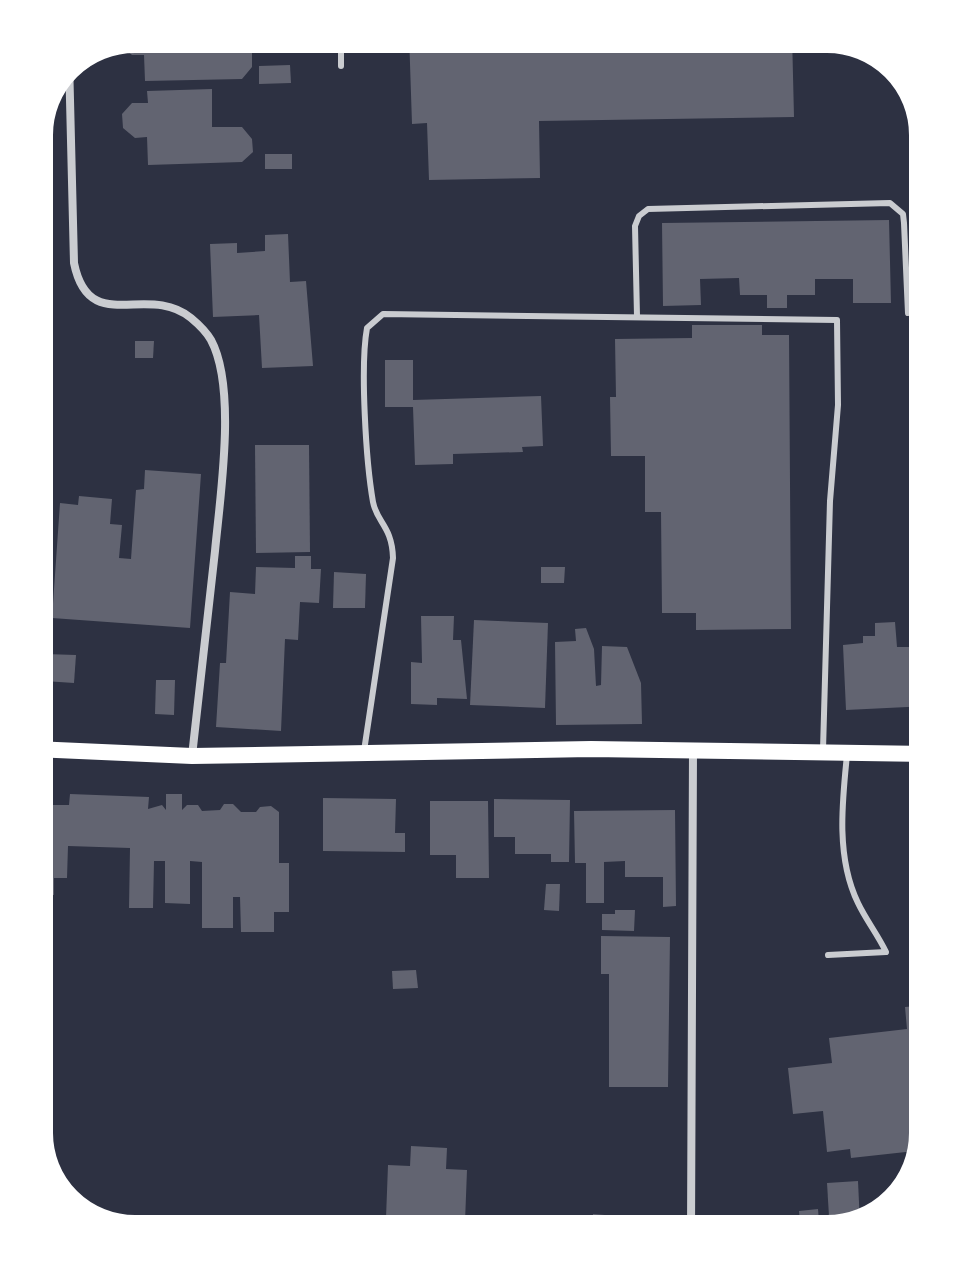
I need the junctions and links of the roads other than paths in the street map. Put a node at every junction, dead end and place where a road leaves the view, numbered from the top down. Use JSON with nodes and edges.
{"nodes":[{"id":1,"x":341,"y":48,"type":"edge"},
{"id":2,"x":341,"y":66,"type":"dead end"},
{"id":3,"x":69,"y":78,"type":"edge"},
{"id":4,"x":908,"y":313,"type":"dead end"},
{"id":5,"x":637,"y":316,"type":"junction"},
{"id":6,"x":693,"y":749,"type":"junction"},
{"id":7,"x":48,"y":750,"type":"edge"},
{"id":8,"x":363,"y":754,"type":"junction"},
{"id":9,"x":823,"y":754,"type":"junction"},
{"id":10,"x":914,"y":754,"type":"edge"},
{"id":11,"x":847,"y":755,"type":"junction"},
{"id":12,"x":192,"y":756,"type":"junction"},
{"id":13,"x":828,"y":955,"type":"dead end"},
{"id":14,"x":691,"y":1220,"type":"edge"}],
"edges":[{"from":1,"to":2,"type":"lane"},
{"from":3,"to":12,"type":"street"},
{"from":4,"to":5,"type":"lane"},
{"from":5,"to":8,"type":"lane"},
{"from":5,"to":9,"type":"lane"},
{"from":6,"to":8,"type":"main road"},
{"from":6,"to":9,"type":"main road"},
{"from":6,"to":14,"type":"street"},
{"from":7,"to":12,"type":"main road"},
{"from":8,"to":12,"type":"main road"},
{"from":9,"to":11,"type":"main road"},
{"from":10,"to":11,"type":"main road"},
{"from":11,"to":13,"type":"lane"}]}
